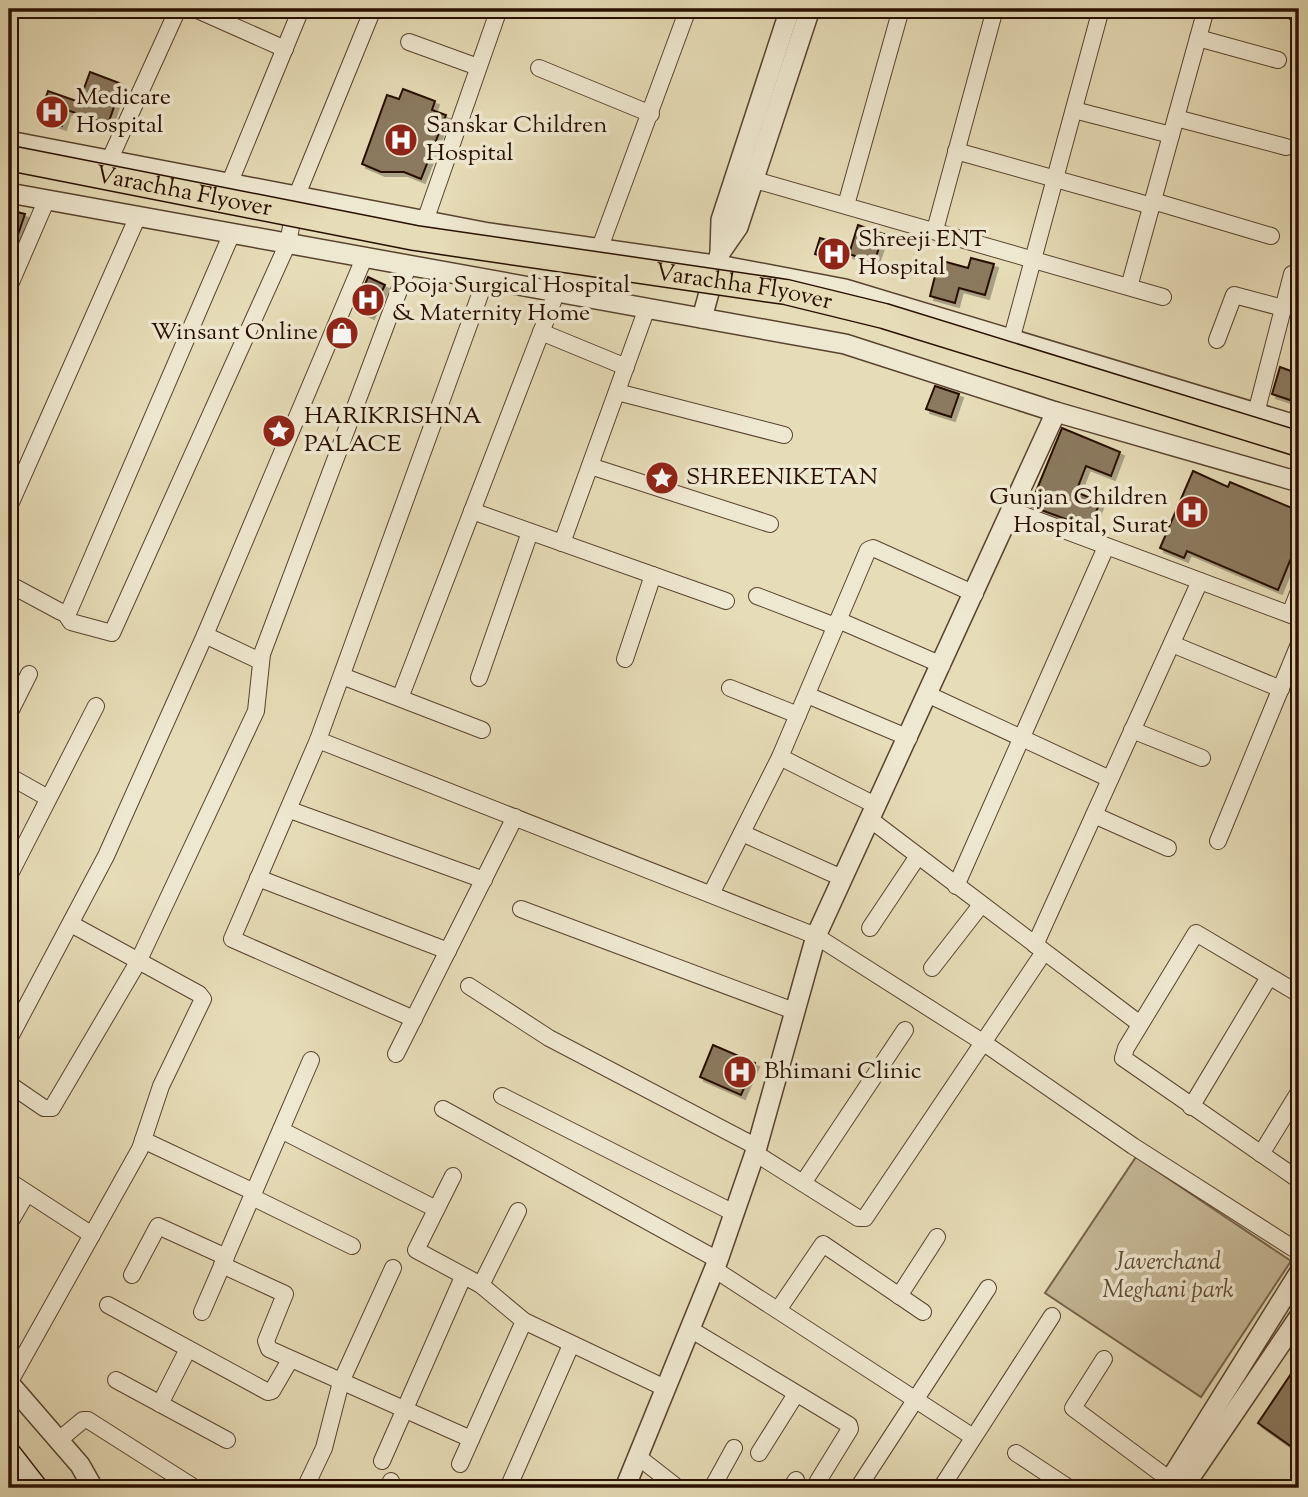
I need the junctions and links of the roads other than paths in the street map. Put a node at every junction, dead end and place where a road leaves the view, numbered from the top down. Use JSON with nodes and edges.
{"nodes":[{"id":1,"x":178,"y":9,"type":"edge"},
{"id":2,"x":195,"y":9,"type":"edge"},
{"id":3,"x":300,"y":9,"type":"edge"},
{"id":4,"x":373,"y":9,"type":"edge"},
{"id":5,"x":499,"y":9,"type":"edge"},
{"id":6,"x":688,"y":9,"type":"edge"},
{"id":7,"x":790,"y":9,"type":"edge"},
{"id":8,"x":810,"y":9,"type":"edge"},
{"id":9,"x":901,"y":9,"type":"edge"},
{"id":10,"x":995,"y":9,"type":"edge"},
{"id":11,"x":1101,"y":9,"type":"edge"},
{"id":12,"x":1206,"y":9,"type":"edge"},
{"id":13,"x":1198,"y":38,"type":"junction"},
{"id":14,"x":410,"y":42,"type":"dead end"},
{"id":15,"x":285,"y":49,"type":"junction"},
{"id":16,"x":1278,"y":60,"type":"dead end"},
{"id":17,"x":478,"y":67,"type":"junction"},
{"id":18,"x":539,"y":68,"type":"dead end"},
{"id":19,"x":1073,"y":110,"type":"junction"},
{"id":20,"x":651,"y":114,"type":"junction"},
{"id":21,"x":1176,"y":117,"type":"junction"},
{"id":22,"x":1171,"y":135,"type":"junction"},
{"id":23,"x":9,"y":141,"type":"edge"},
{"id":24,"x":1286,"y":147,"type":"dead end"},
{"id":25,"x":957,"y":151,"type":"junction"},
{"id":26,"x":9,"y":158,"type":"edge"},
{"id":27,"x":109,"y":161,"type":"junction"},
{"id":28,"x":9,"y":174,"type":"edge"},
{"id":29,"x":755,"y":180,"type":"junction"},
{"id":30,"x":1054,"y":180,"type":"junction"},
{"id":31,"x":230,"y":182,"type":"junction"},
{"id":32,"x":9,"y":193,"type":"edge"},
{"id":33,"x":297,"y":195,"type":"junction"},
{"id":34,"x":47,"y":200,"type":"junction"},
{"id":35,"x":1152,"y":203,"type":"junction"},
{"id":36,"x":846,"y":205,"type":"junction"},
{"id":37,"x":138,"y":216,"type":"junction"},
{"id":38,"x":425,"y":221,"type":"junction"},
{"id":39,"x":936,"y":230,"type":"junction"},
{"id":40,"x":232,"y":233,"type":"junction"},
{"id":41,"x":1271,"y":236,"type":"dead end"},
{"id":42,"x":288,"y":243,"type":"junction"},
{"id":43,"x":599,"y":250,"type":"junction"},
{"id":44,"x":365,"y":256,"type":"junction"},
{"id":45,"x":718,"y":259,"type":"junction"},
{"id":46,"x":1032,"y":260,"type":"junction"},
{"id":47,"x":409,"y":264,"type":"junction"},
{"id":48,"x":1299,"y":271,"type":"edge"},
{"id":49,"x":486,"y":278,"type":"junction"},
{"id":50,"x":9,"y":287,"type":"edge"},
{"id":51,"x":1129,"y":287,"type":"junction"},
{"id":52,"x":558,"y":291,"type":"junction"},
{"id":53,"x":1163,"y":297,"type":"dead end"},
{"id":54,"x":648,"y":308,"type":"junction"},
{"id":55,"x":1283,"y":308,"type":"junction"},
{"id":56,"x":702,"y":318,"type":"junction"},
{"id":57,"x":541,"y":332,"type":"junction"},
{"id":58,"x":1012,"y":337,"type":"junction"},
{"id":59,"x":1217,"y":340,"type":"dead end"},
{"id":60,"x":626,"y":367,"type":"junction"},
{"id":61,"x":617,"y":392,"type":"junction"},
{"id":62,"x":1056,"y":412,"type":"junction"},
{"id":63,"x":1256,"y":413,"type":"junction"},
{"id":64,"x":1299,"y":426,"type":"edge"},
{"id":65,"x":784,"y":435,"type":"dead end"},
{"id":66,"x":1299,"y":444,"type":"edge"},
{"id":67,"x":1299,"y":460,"type":"edge"},
{"id":68,"x":590,"y":466,"type":"junction"},
{"id":69,"x":1299,"y":482,"type":"edge"},
{"id":70,"x":9,"y":508,"type":"edge"},
{"id":71,"x":472,"y":511,"type":"junction"},
{"id":72,"x":1013,"y":511,"type":"junction"},
{"id":73,"x":770,"y":524,"type":"dead end"},
{"id":74,"x":530,"y":532,"type":"junction"},
{"id":75,"x":562,"y":543,"type":"junction"},
{"id":76,"x":1106,"y":547,"type":"junction"},
{"id":77,"x":653,"y":575,"type":"junction"},
{"id":78,"x":1200,"y":581,"type":"junction"},
{"id":79,"x":9,"y":584,"type":"edge"},
{"id":80,"x":1299,"y":591,"type":"edge"},
{"id":81,"x":975,"y":594,"type":"junction"},
{"id":82,"x":757,"y":596,"type":"dead end"},
{"id":83,"x":726,"y":601,"type":"dead end"},
{"id":84,"x":65,"y":613,"type":"junction"},
{"id":85,"x":1295,"y":616,"type":"edge"},
{"id":86,"x":836,"y":623,"type":"junction"},
{"id":87,"x":205,"y":635,"type":"junction"},
{"id":88,"x":1171,"y":644,"type":"junction"},
{"id":89,"x":1299,"y":644,"type":"edge"},
{"id":90,"x":625,"y":659,"type":"dead end"},
{"id":91,"x":260,"y":661,"type":"junction"},
{"id":92,"x":942,"y":665,"type":"junction"},
{"id":93,"x":29,"y":674,"type":"dead end"},
{"id":94,"x":342,"y":676,"type":"junction"},
{"id":95,"x":479,"y":678,"type":"dead end"},
{"id":96,"x":730,"y":688,"type":"dead end"},
{"id":97,"x":1281,"y":689,"type":"junction"},
{"id":98,"x":807,"y":695,"type":"junction"},
{"id":99,"x":929,"y":695,"type":"junction"},
{"id":100,"x":400,"y":698,"type":"junction"},
{"id":101,"x":96,"y":706,"type":"dead end"},
{"id":102,"x":9,"y":714,"type":"edge"},
{"id":103,"x":798,"y":715,"type":"junction"},
{"id":104,"x":482,"y":730,"type":"dead end"},
{"id":105,"x":1132,"y":730,"type":"junction"},
{"id":106,"x":909,"y":738,"type":"junction"},
{"id":107,"x":318,"y":740,"type":"junction"},
{"id":108,"x":1021,"y":740,"type":"junction"},
{"id":109,"x":780,"y":757,"type":"junction"},
{"id":110,"x":1202,"y":758,"type":"dead end"},
{"id":111,"x":9,"y":776,"type":"edge"},
{"id":112,"x":1110,"y":779,"type":"junction"},
{"id":113,"x":48,"y":798,"type":"junction"},
{"id":114,"x":289,"y":810,"type":"junction"},
{"id":115,"x":874,"y":813,"type":"junction"},
{"id":116,"x":1094,"y":815,"type":"junction"},
{"id":117,"x":515,"y":817,"type":"junction"},
{"id":118,"x":742,"y":833,"type":"junction"},
{"id":119,"x":1218,"y":841,"type":"dead end"},
{"id":120,"x":1168,"y":848,"type":"dead end"},
{"id":121,"x":918,"y":856,"type":"junction"},
{"id":122,"x":9,"y":876,"type":"edge"},
{"id":123,"x":258,"y":878,"type":"junction"},
{"id":124,"x":842,"y":878,"type":"junction"},
{"id":125,"x":484,"y":880,"type":"junction"},
{"id":126,"x":956,"y":886,"type":"junction"},
{"id":127,"x":711,"y":894,"type":"junction"},
{"id":128,"x":981,"y":905,"type":"junction"},
{"id":129,"x":521,"y":909,"type":"dead end"},
{"id":130,"x":71,"y":924,"type":"junction"},
{"id":131,"x":870,"y":928,"type":"dead end"},
{"id":132,"x":816,"y":936,"type":"junction"},
{"id":133,"x":1039,"y":948,"type":"junction"},
{"id":134,"x":448,"y":951,"type":"junction"},
{"id":135,"x":138,"y":962,"type":"junction"},
{"id":136,"x":932,"y":968,"type":"dead end"},
{"id":137,"x":1269,"y":976,"type":"junction"},
{"id":138,"x":469,"y":986,"type":"dead end"},
{"id":139,"x":1299,"y":994,"type":"edge"},
{"id":140,"x":794,"y":1011,"type":"junction"},
{"id":141,"x":414,"y":1019,"type":"junction"},
{"id":142,"x":1140,"y":1024,"type":"junction"},
{"id":143,"x":905,"y":1030,"type":"dead end"},
{"id":144,"x":9,"y":1039,"type":"edge"},
{"id":145,"x":984,"y":1043,"type":"junction"},
{"id":146,"x":396,"y":1054,"type":"dead end"},
{"id":147,"x":311,"y":1060,"type":"dead end"},
{"id":148,"x":9,"y":1084,"type":"edge"},
{"id":149,"x":1299,"y":1092,"type":"edge"},
{"id":150,"x":502,"y":1096,"type":"dead end"},
{"id":151,"x":1191,"y":1107,"type":"junction"},
{"id":152,"x":443,"y":1109,"type":"dead end"},
{"id":153,"x":281,"y":1130,"type":"junction"},
{"id":154,"x":143,"y":1140,"type":"junction"},
{"id":155,"x":756,"y":1150,"type":"junction"},
{"id":156,"x":1261,"y":1154,"type":"junction"},
{"id":157,"x":453,"y":1176,"type":"dead end"},
{"id":158,"x":1299,"y":1180,"type":"edge"},
{"id":159,"x":9,"y":1181,"type":"edge"},
{"id":160,"x":803,"y":1183,"type":"junction"},
{"id":161,"x":27,"y":1193,"type":"junction"},
{"id":162,"x":253,"y":1195,"type":"junction"},
{"id":163,"x":436,"y":1209,"type":"junction"},
{"id":164,"x":518,"y":1211,"type":"dead end"},
{"id":165,"x":734,"y":1213,"type":"junction"},
{"id":166,"x":9,"y":1224,"type":"edge"},
{"id":167,"x":92,"y":1235,"type":"junction"},
{"id":168,"x":937,"y":1237,"type":"dead end"},
{"id":169,"x":352,"y":1246,"type":"dead end"},
{"id":170,"x":1299,"y":1252,"type":"edge"},
{"id":171,"x":224,"y":1261,"type":"junction"},
{"id":172,"x":716,"y":1265,"type":"junction"},
{"id":173,"x":393,"y":1268,"type":"dead end"},
{"id":174,"x":1299,"y":1273,"type":"edge"},
{"id":175,"x":132,"y":1275,"type":"dead end"},
{"id":176,"x":463,"y":1276,"type":"junction"},
{"id":177,"x":481,"y":1285,"type":"junction"},
{"id":178,"x":988,"y":1288,"type":"dead end"},
{"id":179,"x":899,"y":1296,"type":"junction"},
{"id":180,"x":108,"y":1305,"type":"dead end"},
{"id":181,"x":778,"y":1310,"type":"junction"},
{"id":182,"x":202,"y":1312,"type":"dead end"},
{"id":183,"x":923,"y":1312,"type":"dead end"},
{"id":184,"x":1052,"y":1316,"type":"dead end"},
{"id":185,"x":1299,"y":1317,"type":"edge"},
{"id":186,"x":524,"y":1321,"type":"junction"},
{"id":187,"x":690,"y":1329,"type":"junction"},
{"id":188,"x":571,"y":1345,"type":"junction"},
{"id":189,"x":188,"y":1349,"type":"junction"},
{"id":190,"x":1104,"y":1359,"type":"dead end"},
{"id":191,"x":290,"y":1360,"type":"junction"},
{"id":192,"x":116,"y":1380,"type":"dead end"},
{"id":193,"x":341,"y":1382,"type":"junction"},
{"id":194,"x":9,"y":1383,"type":"edge"},
{"id":195,"x":665,"y":1388,"type":"junction"},
{"id":196,"x":796,"y":1394,"type":"junction"},
{"id":197,"x":915,"y":1399,"type":"junction"},
{"id":198,"x":160,"y":1404,"type":"junction"},
{"id":199,"x":405,"y":1410,"type":"junction"},
{"id":200,"x":973,"y":1437,"type":"junction"},
{"id":201,"x":59,"y":1440,"type":"junction"},
{"id":202,"x":227,"y":1440,"type":"dead end"},
{"id":203,"x":471,"y":1440,"type":"junction"},
{"id":204,"x":734,"y":1448,"type":"dead end"},
{"id":205,"x":9,"y":1452,"type":"edge"},
{"id":206,"x":759,"y":1453,"type":"dead end"},
{"id":207,"x":1016,"y":1453,"type":"dead end"},
{"id":208,"x":637,"y":1456,"type":"junction"},
{"id":209,"x":382,"y":1461,"type":"dead end"},
{"id":210,"x":460,"y":1464,"type":"dead end"},
{"id":211,"x":818,"y":1481,"type":"dead end"},
{"id":212,"x":1173,"y":1485,"type":"edge"},
{"id":213,"x":37,"y":1488,"type":"edge"},
{"id":214,"x":93,"y":1488,"type":"edge"},
{"id":215,"x":195,"y":1488,"type":"edge"},
{"id":216,"x":307,"y":1488,"type":"edge"},
{"id":217,"x":508,"y":1488,"type":"edge"},
{"id":218,"x":625,"y":1488,"type":"edge"},
{"id":219,"x":678,"y":1488,"type":"edge"},
{"id":220,"x":712,"y":1488,"type":"edge"},
{"id":221,"x":858,"y":1488,"type":"edge"},
{"id":222,"x":941,"y":1488,"type":"edge"},
{"id":223,"x":1069,"y":1488,"type":"edge"}],
"edges":[{"from":1,"to":27,"type":"street"},
{"from":2,"to":15,"type":"street"},
{"from":3,"to":15,"type":"street"},
{"from":4,"to":33,"type":"street"},
{"from":5,"to":17,"type":"street"},
{"from":6,"to":20,"type":"street"},
{"from":7,"to":45,"type":"street"},
{"from":8,"to":29,"type":"street"},
{"from":9,"to":36,"type":"street"},
{"from":10,"to":25,"type":"street"},
{"from":11,"to":19,"type":"street"},
{"from":12,"to":13,"type":"street"},
{"from":13,"to":16,"type":"street"},
{"from":13,"to":21,"type":"street"},
{"from":14,"to":17,"type":"street"},
{"from":15,"to":31,"type":"street"},
{"from":17,"to":38,"type":"street"},
{"from":18,"to":20,"type":"street"},
{"from":19,"to":22,"type":"street"},
{"from":19,"to":30,"type":"street"},
{"from":20,"to":43,"type":"street"},
{"from":21,"to":22,"type":"street"},
{"from":21,"to":24,"type":"street"},
{"from":22,"to":35,"type":"street"},
{"from":23,"to":27,"type":"street"},
{"from":25,"to":30,"type":"street"},
{"from":25,"to":39,"type":"street"},
{"from":26,"to":66,"type":"main road","name":"Varachha Flyover","bridge":true},
{"from":27,"to":31,"type":"street"},
{"from":28,"to":67,"type":"main road","name":"Varachha Flyover"},
{"from":29,"to":36,"type":"street"},
{"from":29,"to":45,"type":"street"},
{"from":30,"to":35,"type":"street"},
{"from":30,"to":46,"type":"street"},
{"from":31,"to":33,"type":"street"},
{"from":32,"to":34,"type":"street"},
{"from":33,"to":38,"type":"street"},
{"from":33,"to":42,"type":"street"},
{"from":34,"to":37,"type":"street"},
{"from":34,"to":50,"type":"street"},
{"from":35,"to":41,"type":"street"},
{"from":35,"to":51,"type":"street"},
{"from":36,"to":39,"type":"street"},
{"from":37,"to":40,"type":"street"},
{"from":37,"to":70,"type":"street"},
{"from":38,"to":43,"type":"street"},
{"from":39,"to":46,"type":"street"},
{"from":40,"to":42,"type":"street"},
{"from":40,"to":84,"type":"street"},
{"from":42,"to":44,"type":"street"},
{"from":42,"to":84,"type":"street"},
{"from":43,"to":45,"type":"street"},
{"from":44,"to":47,"type":"street"},
{"from":44,"to":87,"type":"street"},
{"from":45,"to":56,"type":"street"},
{"from":45,"to":58,"type":"street"},
{"from":46,"to":51,"type":"street"},
{"from":46,"to":58,"type":"street"},
{"from":47,"to":49,"type":"street"},
{"from":47,"to":91,"type":"street"},
{"from":48,"to":55,"type":"street"},
{"from":49,"to":52,"type":"street"},
{"from":49,"to":94,"type":"street"},
{"from":51,"to":53,"type":"street"},
{"from":52,"to":54,"type":"street"},
{"from":52,"to":57,"type":"street"},
{"from":54,"to":56,"type":"street"},
{"from":54,"to":60,"type":"street"},
{"from":55,"to":59,"type":"street"},
{"from":55,"to":63,"type":"street"},
{"from":56,"to":62,"type":"street"},
{"from":57,"to":60,"type":"street"},
{"from":57,"to":71,"type":"street"},
{"from":58,"to":63,"type":"street"},
{"from":60,"to":61,"type":"street"},
{"from":61,"to":65,"type":"street"},
{"from":61,"to":68,"type":"street"},
{"from":62,"to":69,"type":"street"},
{"from":62,"to":72,"type":"street"},
{"from":63,"to":64,"type":"street"},
{"from":68,"to":73,"type":"street"},
{"from":68,"to":75,"type":"street"},
{"from":71,"to":74,"type":"street"},
{"from":71,"to":100,"type":"street"},
{"from":72,"to":76,"type":"street"},
{"from":72,"to":81,"type":"street"},
{"from":74,"to":75,"type":"street"},
{"from":74,"to":95,"type":"street"},
{"from":75,"to":77,"type":"street"},
{"from":76,"to":78,"type":"street"},
{"from":76,"to":108,"type":"street"},
{"from":77,"to":83,"type":"street"},
{"from":77,"to":90,"type":"street"},
{"from":78,"to":85,"type":"street"},
{"from":78,"to":88,"type":"street"},
{"from":79,"to":84,"type":"street"},
{"from":80,"to":85,"type":"street"},
{"from":81,"to":86,"type":"street"},
{"from":81,"to":92,"type":"street"},
{"from":82,"to":86,"type":"street"},
{"from":86,"to":92,"type":"street"},
{"from":86,"to":98,"type":"street"},
{"from":87,"to":91,"type":"street"},
{"from":87,"to":130,"type":"street"},
{"from":88,"to":97,"type":"street"},
{"from":88,"to":105,"type":"street"},
{"from":89,"to":97,"type":"street"},
{"from":91,"to":135,"type":"street"},
{"from":92,"to":99,"type":"street"},
{"from":93,"to":102,"type":"street"},
{"from":94,"to":100,"type":"street"},
{"from":94,"to":107,"type":"street"},
{"from":96,"to":103,"type":"street"},
{"from":97,"to":119,"type":"street"},
{"from":98,"to":103,"type":"street"},
{"from":98,"to":106,"type":"street"},
{"from":99,"to":106,"type":"street"},
{"from":99,"to":108,"type":"street"},
{"from":100,"to":104,"type":"street"},
{"from":101,"to":113,"type":"street"},
{"from":103,"to":109,"type":"street"},
{"from":105,"to":110,"type":"street"},
{"from":105,"to":112,"type":"street"},
{"from":106,"to":115,"type":"street"},
{"from":107,"to":114,"type":"street"},
{"from":107,"to":117,"type":"street"},
{"from":108,"to":112,"type":"street"},
{"from":108,"to":126,"type":"street"},
{"from":109,"to":115,"type":"street"},
{"from":109,"to":118,"type":"street"},
{"from":111,"to":113,"type":"street"},
{"from":112,"to":116,"type":"street"},
{"from":113,"to":122,"type":"street"},
{"from":114,"to":123,"type":"street"},
{"from":114,"to":125,"type":"street"},
{"from":115,"to":121,"type":"street"},
{"from":115,"to":124,"type":"street"},
{"from":116,"to":120,"type":"street"},
{"from":116,"to":133,"type":"street"},
{"from":117,"to":125,"type":"street"},
{"from":117,"to":127,"type":"street"},
{"from":118,"to":124,"type":"street"},
{"from":118,"to":127,"type":"street"},
{"from":121,"to":126,"type":"street"},
{"from":121,"to":131,"type":"street"},
{"from":123,"to":134,"type":"street"},
{"from":123,"to":141,"type":"street"},
{"from":124,"to":132,"type":"street"},
{"from":125,"to":134,"type":"street"},
{"from":126,"to":128,"type":"street"},
{"from":127,"to":132,"type":"street"},
{"from":128,"to":133,"type":"street"},
{"from":128,"to":136,"type":"street"},
{"from":129,"to":140,"type":"street"},
{"from":130,"to":135,"type":"street"},
{"from":130,"to":144,"type":"street"},
{"from":132,"to":140,"type":"street"},
{"from":132,"to":145,"type":"street"},
{"from":133,"to":142,"type":"street"},
{"from":133,"to":145,"type":"street"},
{"from":134,"to":141,"type":"street"},
{"from":135,"to":148,"type":"street"},
{"from":135,"to":154,"type":"street"},
{"from":137,"to":139,"type":"street"},
{"from":137,"to":142,"type":"street"},
{"from":137,"to":151,"type":"street"},
{"from":138,"to":155,"type":"street"},
{"from":140,"to":155,"type":"street"},
{"from":141,"to":146,"type":"street"},
{"from":142,"to":151,"type":"street"},
{"from":143,"to":160,"type":"street"},
{"from":145,"to":160,"type":"street"},
{"from":145,"to":170,"type":"street"},
{"from":147,"to":153,"type":"street"},
{"from":149,"to":156,"type":"street"},
{"from":150,"to":165,"type":"street"},
{"from":151,"to":156,"type":"street"},
{"from":152,"to":172,"type":"street"},
{"from":153,"to":162,"type":"street"},
{"from":153,"to":163,"type":"street"},
{"from":154,"to":162,"type":"street"},
{"from":154,"to":167,"type":"street"},
{"from":155,"to":160,"type":"street"},
{"from":155,"to":165,"type":"street"},
{"from":156,"to":158,"type":"street"},
{"from":157,"to":163,"type":"street"},
{"from":159,"to":161,"type":"street"},
{"from":161,"to":166,"type":"street"},
{"from":161,"to":167,"type":"street"},
{"from":162,"to":169,"type":"street"},
{"from":162,"to":171,"type":"street"},
{"from":163,"to":176,"type":"street"},
{"from":164,"to":177,"type":"street"},
{"from":165,"to":172,"type":"street"},
{"from":167,"to":194,"type":"street"},
{"from":168,"to":179,"type":"street"},
{"from":171,"to":175,"type":"street"},
{"from":171,"to":182,"type":"street"},
{"from":171,"to":191,"type":"street"},
{"from":172,"to":181,"type":"street"},
{"from":172,"to":187,"type":"street"},
{"from":173,"to":193,"type":"street"},
{"from":174,"to":212,"type":"street"},
{"from":176,"to":177,"type":"street"},
{"from":176,"to":199,"type":"street"},
{"from":177,"to":186,"type":"street"},
{"from":178,"to":197,"type":"street"},
{"from":179,"to":181,"type":"street"},
{"from":179,"to":183,"type":"street"},
{"from":180,"to":189,"type":"street"},
{"from":181,"to":197,"type":"street"},
{"from":184,"to":200,"type":"street"},
{"from":185,"to":212,"type":"street"},
{"from":186,"to":188,"type":"street"},
{"from":186,"to":203,"type":"street"},
{"from":187,"to":195,"type":"street"},
{"from":187,"to":196,"type":"street"},
{"from":188,"to":195,"type":"street"},
{"from":188,"to":217,"type":"street"},
{"from":189,"to":191,"type":"street"},
{"from":189,"to":198,"type":"street"},
{"from":190,"to":212,"type":"street"},
{"from":191,"to":193,"type":"street"},
{"from":192,"to":198,"type":"street"},
{"from":193,"to":199,"type":"street"},
{"from":193,"to":216,"type":"street"},
{"from":194,"to":201,"type":"street"},
{"from":195,"to":208,"type":"street"},
{"from":196,"to":206,"type":"street"},
{"from":196,"to":211,"type":"street"},
{"from":197,"to":200,"type":"street"},
{"from":197,"to":221,"type":"street"},
{"from":198,"to":202,"type":"street"},
{"from":199,"to":203,"type":"street"},
{"from":199,"to":209,"type":"street"},
{"from":200,"to":222,"type":"street"},
{"from":201,"to":214,"type":"street"},
{"from":201,"to":215,"type":"street"},
{"from":203,"to":210,"type":"street"},
{"from":204,"to":220,"type":"street"},
{"from":205,"to":213,"type":"main road"},
{"from":207,"to":223,"type":"street"},
{"from":208,"to":218,"type":"street"},
{"from":208,"to":219,"type":"street"}]}
